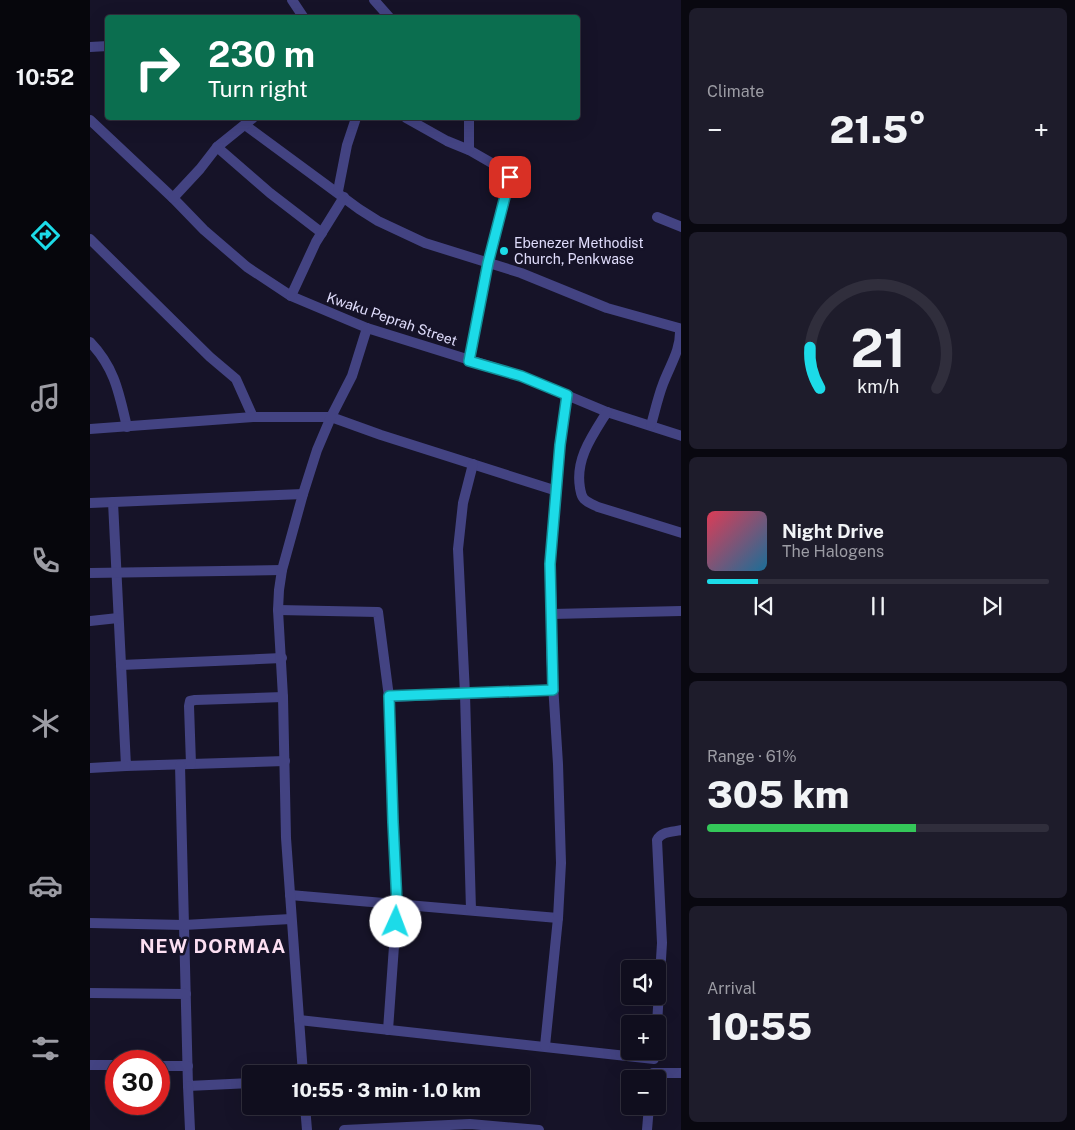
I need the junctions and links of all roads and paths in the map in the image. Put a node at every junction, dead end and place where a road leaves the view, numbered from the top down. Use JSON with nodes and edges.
{"nodes":[{"id":1,"x":292,"y":0,"type":"edge"},
{"id":2,"x":374,"y":0,"type":"edge"},
{"id":3,"x":302,"y":15,"type":"edge"},
{"id":4,"x":387,"y":15,"type":"edge"},
{"id":5,"x":105,"y":46,"type":"edge"},
{"id":6,"x":90,"y":47,"type":"edge"},
{"id":7,"x":90,"y":120,"type":"edge"},
{"id":8,"x":250,"y":120,"type":"edge"},
{"id":9,"x":355,"y":120,"type":"edge"},
{"id":10,"x":410,"y":120,"type":"edge"},
{"id":11,"x":469,"y":120,"type":"edge"},
{"id":12,"x":217,"y":147,"type":"junction"},
{"id":13,"x":469,"y":150,"type":"junction"},
{"id":14,"x":341,"y":194,"type":"junction"},
{"id":15,"x":173,"y":198,"type":"junction"},
{"id":16,"x":657,"y":217,"type":"dead end"},
{"id":17,"x":681,"y":227,"type":"edge"},
{"id":18,"x":322,"y":233,"type":"junction"},
{"id":19,"x":90,"y":239,"type":"edge"},
{"id":20,"x":488,"y":263,"type":"junction"},
{"id":21,"x":291,"y":296,"type":"junction"},
{"id":22,"x":367,"y":328,"type":"junction"},
{"id":23,"x":681,"y":329,"type":"edge"},
{"id":24,"x":90,"y":342,"type":"edge"},
{"id":25,"x":469,"y":361,"type":"junction"},
{"id":26,"x":567,"y":395,"type":"junction"},
{"id":27,"x":607,"y":412,"type":"junction"},
{"id":28,"x":253,"y":417,"type":"junction"},
{"id":29,"x":331,"y":417,"type":"junction"},
{"id":30,"x":651,"y":425,"type":"junction"},
{"id":31,"x":127,"y":427,"type":"junction"},
{"id":32,"x":90,"y":429,"type":"edge"},
{"id":33,"x":681,"y":436,"type":"edge"},
{"id":34,"x":473,"y":464,"type":"junction"},
{"id":35,"x":557,"y":491,"type":"junction"},
{"id":36,"x":303,"y":494,"type":"junction"},
{"id":37,"x":113,"y":502,"type":"junction"},
{"id":38,"x":90,"y":503,"type":"edge"},
{"id":39,"x":681,"y":533,"type":"edge"},
{"id":40,"x":282,"y":570,"type":"junction"},
{"id":41,"x":90,"y":573,"type":"edge"},
{"id":42,"x":117,"y":573,"type":"junction"},
{"id":43,"x":278,"y":610,"type":"junction"},
{"id":44,"x":681,"y":611,"type":"edge"},
{"id":45,"x":552,"y":614,"type":"junction"},
{"id":46,"x":118,"y":618,"type":"junction"},
{"id":47,"x":90,"y":621,"type":"edge"},
{"id":48,"x":282,"y":658,"type":"junction"},
{"id":49,"x":121,"y":665,"type":"junction"},
{"id":50,"x":553,"y":690,"type":"junction"},
{"id":51,"x":465,"y":694,"type":"junction"},
{"id":52,"x":283,"y":696,"type":"junction"},
{"id":53,"x":389,"y":696,"type":"junction"},
{"id":54,"x":285,"y":761,"type":"junction"},
{"id":55,"x":192,"y":764,"type":"junction"},
{"id":56,"x":180,"y":765,"type":"junction"},
{"id":57,"x":126,"y":766,"type":"junction"},
{"id":58,"x":90,"y":768,"type":"edge"},
{"id":59,"x":681,"y":830,"type":"edge"},
{"id":60,"x":290,"y":895,"type":"junction"},
{"id":61,"x":397,"y":904,"type":"junction"},
{"id":62,"x":471,"y":910,"type":"junction"},
{"id":63,"x":558,"y":918,"type":"junction"},
{"id":64,"x":291,"y":919,"type":"junction"},
{"id":65,"x":90,"y":923,"type":"edge"},
{"id":66,"x":184,"y":925,"type":"junction"},
{"id":67,"x":90,"y":993,"type":"edge"},
{"id":68,"x":186,"y":994,"type":"junction"},
{"id":69,"x":658,"y":1015,"type":"edge"},
{"id":70,"x":299,"y":1020,"type":"junction"},
{"id":71,"x":388,"y":1030,"type":"junction"},
{"id":72,"x":545,"y":1046,"type":"junction"},
{"id":73,"x":621,"y":1052,"type":"edge"},
{"id":74,"x":90,"y":1065,"type":"edge"},
{"id":75,"x":105,"y":1065,"type":"edge"},
{"id":76,"x":302,"y":1065,"type":"edge"},
{"id":77,"x":170,"y":1066,"type":"edge"},
{"id":78,"x":188,"y":1066,"type":"junction"},
{"id":79,"x":681,"y":1073,"type":"edge"},
{"id":80,"x":666,"y":1075,"type":"edge"},
{"id":81,"x":242,"y":1083,"type":"edge"},
{"id":82,"x":188,"y":1086,"type":"junction"},
{"id":83,"x":306,"y":1115,"type":"edge"},
{"id":84,"x":648,"y":1115,"type":"edge"},
{"id":85,"x":190,"y":1130,"type":"edge"},
{"id":86,"x":307,"y":1130,"type":"edge"},
{"id":87,"x":344,"y":1130,"type":"edge"},
{"id":88,"x":539,"y":1130,"type":"edge"},
{"id":89,"x":647,"y":1130,"type":"edge"}],
"edges":[{"from":1,"to":3,"type":"street"},
{"from":2,"to":4,"type":"street"},
{"from":5,"to":6,"type":"street"},
{"from":7,"to":15,"type":"street","name":"Kwaku Peprah Street"},
{"from":8,"to":12,"type":"street"},
{"from":8,"to":14,"type":"street"},
{"from":9,"to":14,"type":"street"},
{"from":10,"to":13,"type":"street"},
{"from":11,"to":13,"type":"street"},
{"from":12,"to":15,"type":"street"},
{"from":12,"to":18,"type":"street"},
{"from":13,"to":20,"type":"street"},
{"from":14,"to":18,"type":"street"},
{"from":14,"to":20,"type":"street"},
{"from":15,"to":21,"type":"street","name":"Kwaku Peprah Street"},
{"from":16,"to":17,"type":"street"},
{"from":18,"to":21,"type":"street"},
{"from":19,"to":28,"type":"street"},
{"from":20,"to":23,"type":"street"},
{"from":20,"to":25,"type":"street"},
{"from":21,"to":22,"type":"street","name":"Kwaku Peprah Street"},
{"from":22,"to":25,"type":"street","name":"Kwaku Peprah Street"},
{"from":22,"to":29,"type":"street"},
{"from":23,"to":30,"type":"street"},
{"from":24,"to":31,"type":"street"},
{"from":25,"to":26,"type":"street","name":"Kwaku Peprah Street"},
{"from":26,"to":27,"type":"street","name":"Kwaku Peprah Street"},
{"from":26,"to":35,"type":"street"},
{"from":27,"to":30,"type":"street","name":"Kwaku Peprah Street"},
{"from":27,"to":39,"type":"street"},
{"from":28,"to":29,"type":"street"},
{"from":28,"to":31,"type":"street"},
{"from":29,"to":34,"type":"street"},
{"from":29,"to":36,"type":"street"},
{"from":30,"to":33,"type":"street","name":"Kwaku Peprah Street"},
{"from":31,"to":32,"type":"street"},
{"from":34,"to":35,"type":"street"},
{"from":34,"to":51,"type":"street"},
{"from":35,"to":45,"type":"street"},
{"from":36,"to":37,"type":"street"},
{"from":36,"to":40,"type":"street"},
{"from":37,"to":38,"type":"street"},
{"from":37,"to":42,"type":"street"},
{"from":40,"to":42,"type":"street"},
{"from":40,"to":43,"type":"street"},
{"from":41,"to":42,"type":"street"},
{"from":42,"to":46,"type":"street"},
{"from":43,"to":48,"type":"street"},
{"from":43,"to":53,"type":"street"},
{"from":44,"to":45,"type":"street"},
{"from":45,"to":50,"type":"street"},
{"from":46,"to":47,"type":"street"},
{"from":46,"to":49,"type":"street"},
{"from":48,"to":49,"type":"street"},
{"from":48,"to":52,"type":"street"},
{"from":49,"to":57,"type":"street"},
{"from":50,"to":51,"type":"street"},
{"from":50,"to":63,"type":"street"},
{"from":51,"to":53,"type":"street"},
{"from":51,"to":62,"type":"street"},
{"from":52,"to":54,"type":"street"},
{"from":52,"to":55,"type":"street"},
{"from":53,"to":61,"type":"street"},
{"from":54,"to":55,"type":"street"},
{"from":54,"to":60,"type":"street"},
{"from":55,"to":56,"type":"street"},
{"from":56,"to":57,"type":"street"},
{"from":56,"to":66,"type":"street"},
{"from":57,"to":58,"type":"street"},
{"from":59,"to":69,"type":"street"},
{"from":60,"to":61,"type":"street"},
{"from":60,"to":64,"type":"street"},
{"from":61,"to":62,"type":"street"},
{"from":61,"to":71,"type":"street"},
{"from":62,"to":63,"type":"street"},
{"from":63,"to":72,"type":"street"},
{"from":64,"to":66,"type":"street"},
{"from":64,"to":70,"type":"street"},
{"from":65,"to":66,"type":"street"},
{"from":66,"to":68,"type":"street"},
{"from":67,"to":68,"type":"street"},
{"from":68,"to":78,"type":"street"},
{"from":70,"to":71,"type":"street"},
{"from":70,"to":76,"type":"street"},
{"from":71,"to":72,"type":"street"},
{"from":72,"to":73,"type":"street"},
{"from":74,"to":75,"type":"street"},
{"from":77,"to":78,"type":"street"},
{"from":78,"to":82,"type":"street"},
{"from":79,"to":80,"type":"street"},
{"from":81,"to":82,"type":"street"},
{"from":82,"to":85,"type":"street"},
{"from":83,"to":86,"type":"street"},
{"from":84,"to":89,"type":"street"},
{"from":87,"to":88,"type":"street"}]}
